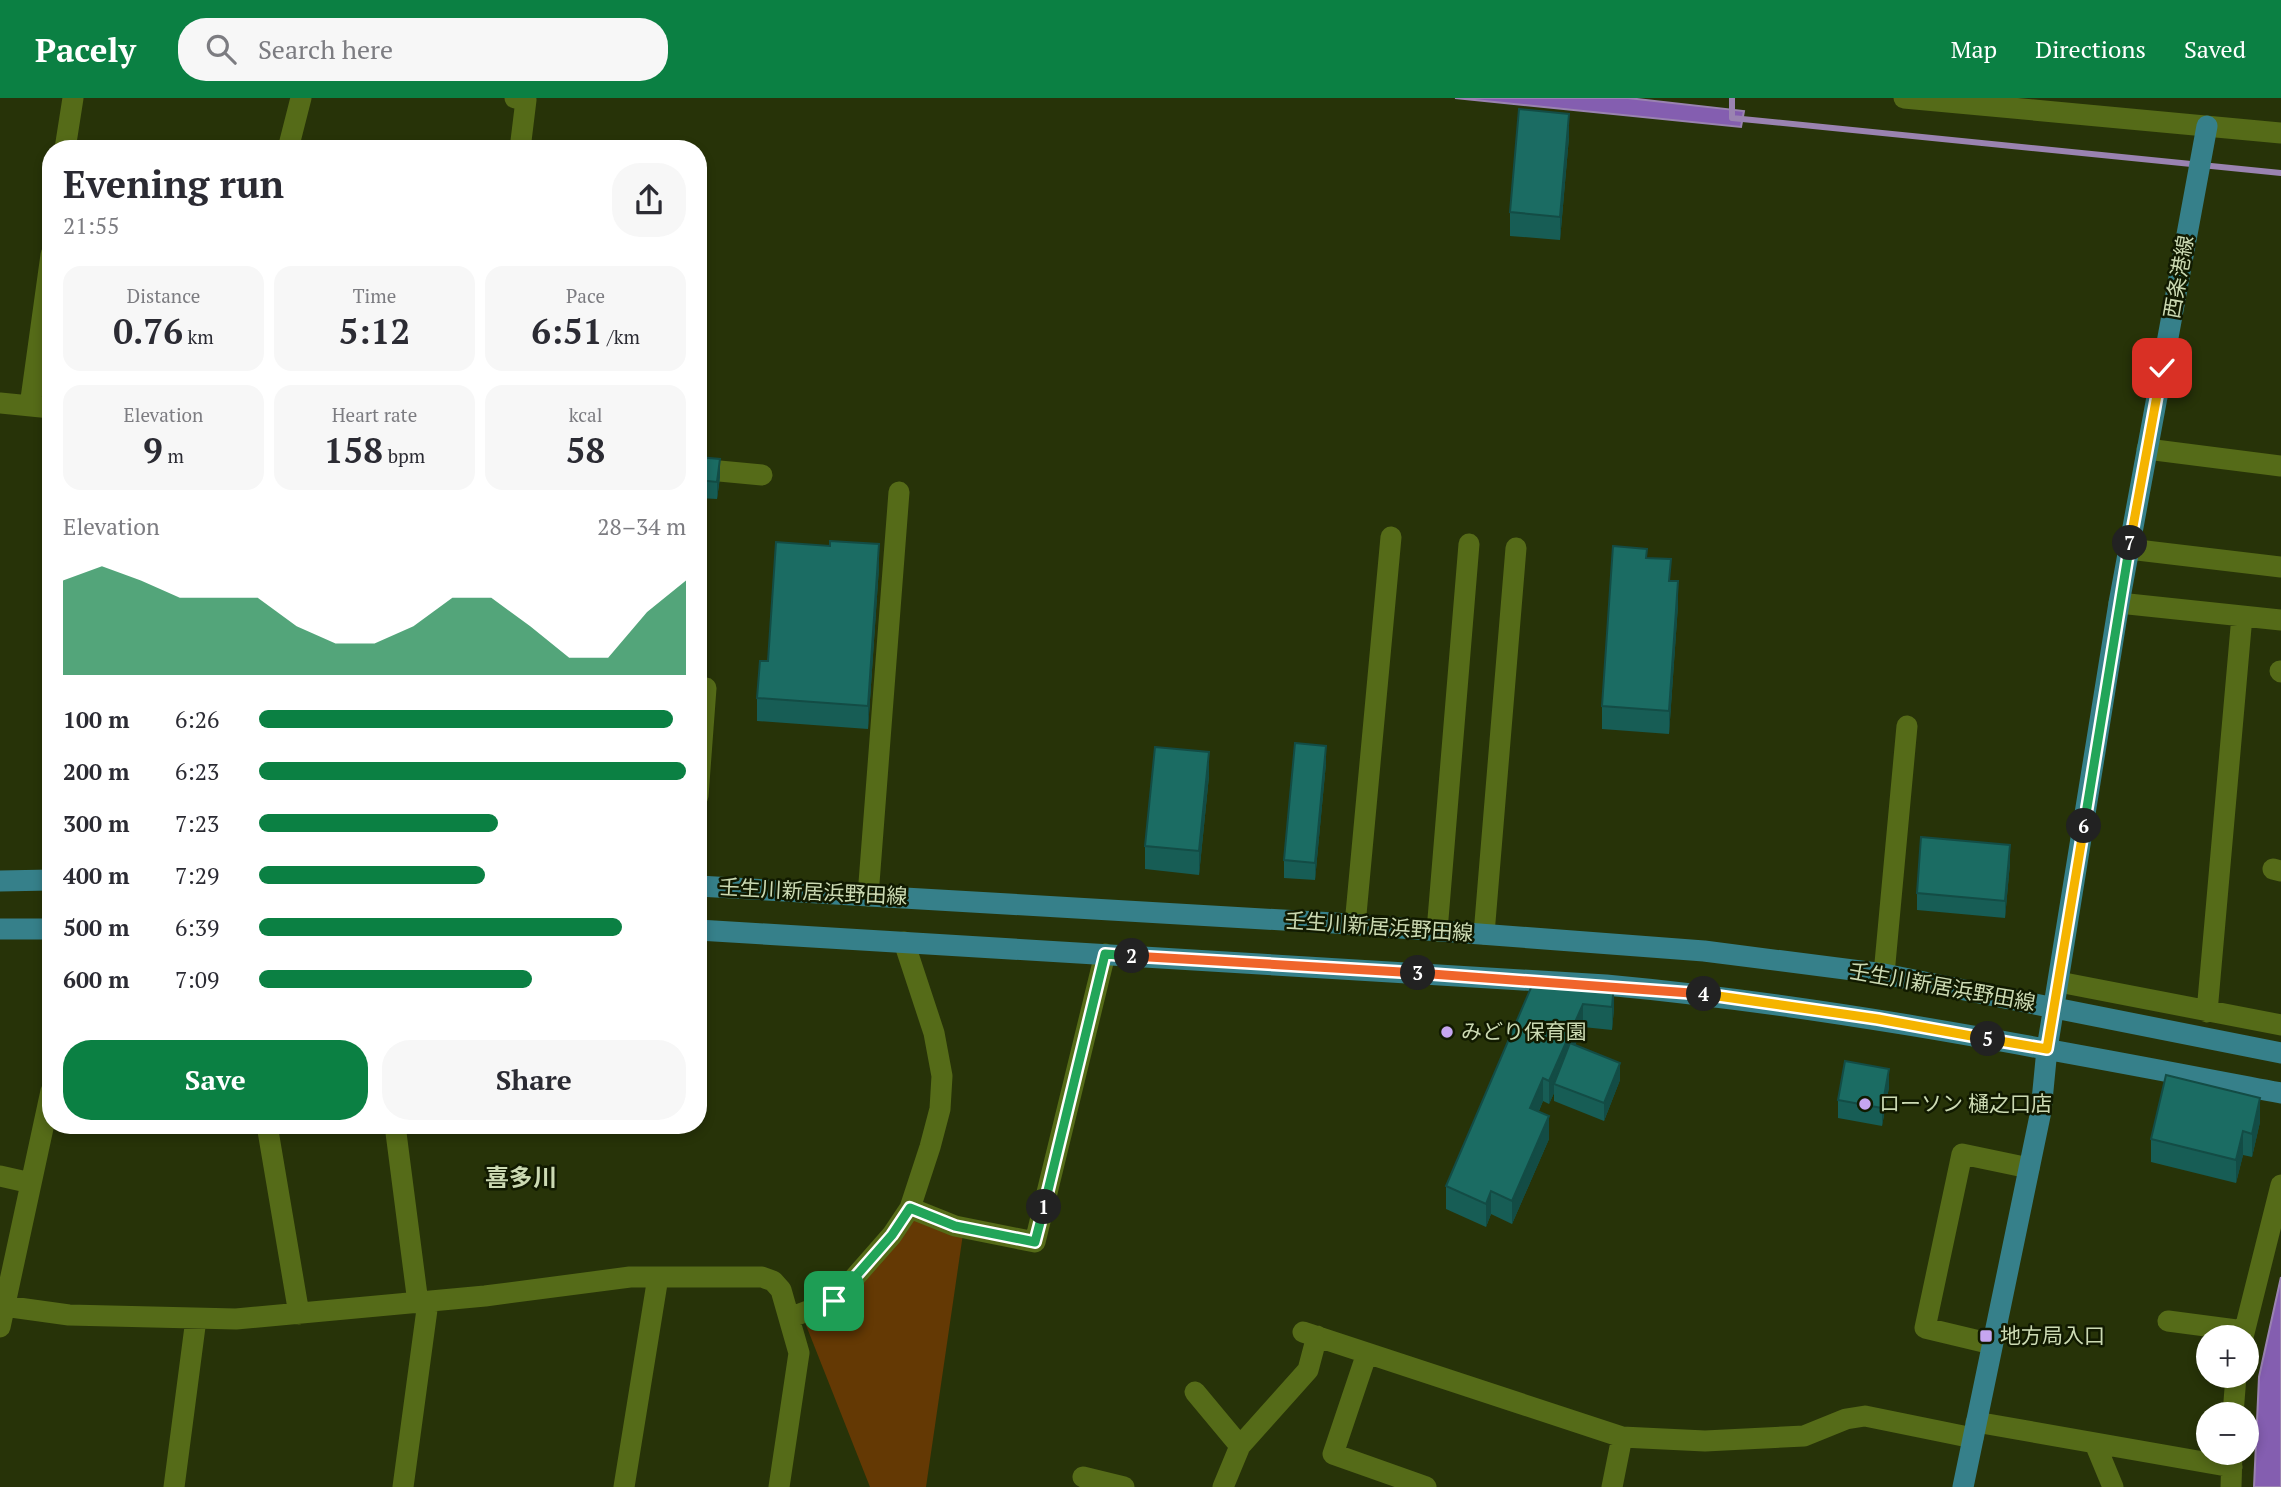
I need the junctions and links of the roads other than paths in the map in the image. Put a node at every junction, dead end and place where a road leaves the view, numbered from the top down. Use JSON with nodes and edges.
{"nodes":[{"id":1,"x":72,"y":98,"type":"edge"},
{"id":2,"x":301,"y":98,"type":"edge"},
{"id":3,"x":515,"y":98,"type":"edge"},
{"id":4,"x":1903,"y":98,"type":"edge"},
{"id":5,"x":2207,"y":126,"type":"junction"},
{"id":6,"x":2281,"y":134,"type":"edge"},
{"id":7,"x":66,"y":140,"type":"edge"},
{"id":8,"x":290,"y":140,"type":"edge"},
{"id":9,"x":521,"y":140,"type":"edge"},
{"id":10,"x":42,"y":379,"type":"edge"},
{"id":11,"x":0,"y":403,"type":"edge"},
{"id":12,"x":40,"y":407,"type":"edge"},
{"id":13,"x":2147,"y":449,"type":"junction"},
{"id":14,"x":2281,"y":466,"type":"edge"},
{"id":15,"x":707,"y":470,"type":"edge"},
{"id":16,"x":762,"y":475,"type":"dead end"},
{"id":17,"x":899,"y":492,"type":"dead end"},
{"id":18,"x":1391,"y":537,"type":"dead end"},
{"id":19,"x":1469,"y":544,"type":"dead end"},
{"id":20,"x":1516,"y":548,"type":"dead end"},
{"id":21,"x":2129,"y":549,"type":"junction"},
{"id":22,"x":2281,"y":567,"type":"edge"},
{"id":23,"x":2119,"y":603,"type":"junction"},
{"id":24,"x":2242,"y":616,"type":"junction"},
{"id":25,"x":2281,"y":620,"type":"edge"},
{"id":26,"x":1907,"y":726,"type":"dead end"},
{"id":27,"x":42,"y":880,"type":"edge"},
{"id":28,"x":0,"y":881,"type":"edge"},
{"id":29,"x":707,"y":886,"type":"edge"},
{"id":30,"x":868,"y":895,"type":"junction"},
{"id":31,"x":1355,"y":925,"type":"junction"},
{"id":32,"x":0,"y":929,"type":"edge"},
{"id":33,"x":42,"y":929,"type":"edge"},
{"id":34,"x":707,"y":931,"type":"edge"},
{"id":35,"x":1437,"y":931,"type":"junction"},
{"id":36,"x":1484,"y":934,"type":"junction"},
{"id":37,"x":905,"y":942,"type":"junction"},
{"id":38,"x":1105,"y":954,"type":"junction"},
{"id":39,"x":1884,"y":974,"type":"junction"},
{"id":40,"x":2059,"y":982,"type":"junction"},
{"id":41,"x":2055,"y":1007,"type":"junction"},
{"id":42,"x":2207,"y":1012,"type":"junction"},
{"id":43,"x":2281,"y":1025,"type":"edge"},
{"id":44,"x":2047,"y":1049,"type":"junction"},
{"id":45,"x":2281,"y":1053,"type":"edge"},
{"id":46,"x":2281,"y":1093,"type":"edge"},
{"id":47,"x":42,"y":1132,"type":"edge"},
{"id":48,"x":269,"y":1134,"type":"edge"},
{"id":49,"x":396,"y":1134,"type":"edge"},
{"id":50,"x":2029,"y":1168,"type":"junction"},
{"id":51,"x":0,"y":1175,"type":"edge"},
{"id":52,"x":31,"y":1183,"type":"junction"},
{"id":53,"x":2281,"y":1185,"type":"edge"},
{"id":54,"x":910,"y":1208,"type":"junction"},
{"id":55,"x":658,"y":1277,"type":"junction"},
{"id":56,"x":423,"y":1303,"type":"junction"},
{"id":57,"x":299,"y":1314,"type":"junction"},
{"id":58,"x":2,"y":1317,"type":"edge"},
{"id":59,"x":789,"y":1318,"type":"junction"},
{"id":60,"x":196,"y":1319,"type":"junction"},
{"id":61,"x":2168,"y":1321,"type":"dead end"},
{"id":62,"x":2245,"y":1325,"type":"edge"},
{"id":63,"x":2196,"y":1326,"type":"edge"},
{"id":64,"x":1992,"y":1344,"type":"junction"},
{"id":65,"x":1367,"y":1353,"type":"junction"},
{"id":66,"x":1195,"y":1392,"type":"dead end"},
{"id":67,"x":1974,"y":1430,"type":"junction"},
{"id":68,"x":1622,"y":1437,"type":"junction"},
{"id":69,"x":1240,"y":1446,"type":"junction"},
{"id":70,"x":2096,"y":1446,"type":"junction"},
{"id":71,"x":2232,"y":1469,"type":"edge"},
{"id":72,"x":1083,"y":1477,"type":"dead end"},
{"id":73,"x":1422,"y":1486,"type":"edge"},
{"id":74,"x":174,"y":1487,"type":"edge"},
{"id":75,"x":402,"y":1487,"type":"edge"},
{"id":76,"x":624,"y":1487,"type":"edge"},
{"id":77,"x":779,"y":1487,"type":"edge"},
{"id":78,"x":1125,"y":1487,"type":"edge"},
{"id":79,"x":1223,"y":1487,"type":"edge"},
{"id":80,"x":1612,"y":1487,"type":"edge"},
{"id":81,"x":1962,"y":1487,"type":"edge"},
{"id":82,"x":2113,"y":1487,"type":"edge"}],
"edges":[{"from":1,"to":7,"type":"street"},
{"from":2,"to":8,"type":"street"},
{"from":3,"to":9,"type":"street"},
{"from":4,"to":5,"type":"street"},
{"from":5,"to":6,"type":"street"},
{"from":5,"to":13,"type":"main road","name":"西条港線"},
{"from":10,"to":12,"type":"street"},
{"from":11,"to":12,"type":"street"},
{"from":13,"to":14,"type":"street"},
{"from":13,"to":21,"type":"main road","name":"西条港線"},
{"from":15,"to":16,"type":"street"},
{"from":17,"to":30,"type":"street"},
{"from":18,"to":31,"type":"street"},
{"from":19,"to":35,"type":"street"},
{"from":20,"to":36,"type":"street"},
{"from":21,"to":22,"type":"street"},
{"from":21,"to":23,"type":"main road","name":"西条港線"},
{"from":23,"to":24,"type":"street"},
{"from":23,"to":40,"type":"main road","name":"西条港線"},
{"from":24,"to":25,"type":"street"},
{"from":24,"to":42,"type":"street"},
{"from":26,"to":39,"type":"street"},
{"from":27,"to":28,"type":"main road"},
{"from":29,"to":30,"type":"main road","name":"壬生川新居浜野田線"},
{"from":30,"to":31,"type":"main road","name":"壬生川新居浜野田線"},
{"from":31,"to":35,"type":"main road","name":"壬生川新居浜野田線"},
{"from":32,"to":33,"type":"main road"},
{"from":34,"to":37,"type":"main road","name":"壬生川新居浜野田線"},
{"from":35,"to":36,"type":"main road","name":"壬生川新居浜野田線"},
{"from":36,"to":39,"type":"main road","name":"壬生川新居浜野田線"},
{"from":37,"to":38,"type":"main road","name":"壬生川新居浜野田線"},
{"from":37,"to":54,"type":"street"},
{"from":38,"to":44,"type":"main road","name":"壬生川新居浜野田線"},
{"from":38,"to":54,"type":"street"},
{"from":39,"to":41,"type":"main road","name":"壬生川新居浜野田線"},
{"from":40,"to":41,"type":"main road","name":"西条港線"},
{"from":40,"to":42,"type":"street"},
{"from":41,"to":44,"type":"main road","name":"壬生川新居浜野田線"},
{"from":41,"to":45,"type":"main road","name":"壬生川新居浜野田線"},
{"from":42,"to":43,"type":"street"},
{"from":44,"to":46,"type":"main road","name":"壬生川新居浜野田線"},
{"from":44,"to":50,"type":"main road","name":"壬生川新居浜野田線"},
{"from":47,"to":52,"type":"street"},
{"from":48,"to":57,"type":"street"},
{"from":49,"to":56,"type":"street"},
{"from":50,"to":64,"type":"main road","name":"壬生川新居浜野田線"},
{"from":50,"to":64,"type":"street"},
{"from":51,"to":52,"type":"street"},
{"from":52,"to":58,"type":"street"},
{"from":53,"to":62,"type":"street"},
{"from":54,"to":59,"type":"street"},
{"from":55,"to":56,"type":"street"},
{"from":55,"to":59,"type":"street"},
{"from":55,"to":76,"type":"street"},
{"from":56,"to":57,"type":"street"},
{"from":56,"to":75,"type":"street"},
{"from":57,"to":60,"type":"street"},
{"from":58,"to":60,"type":"street"},
{"from":59,"to":77,"type":"street"},
{"from":60,"to":74,"type":"street"},
{"from":61,"to":63,"type":"street"},
{"from":64,"to":67,"type":"main road","name":"壬生川新居浜野田線"},
{"from":65,"to":68,"type":"street"},
{"from":65,"to":69,"type":"street"},
{"from":65,"to":73,"type":"street"},
{"from":66,"to":69,"type":"street"},
{"from":67,"to":68,"type":"street"},
{"from":67,"to":70,"type":"street"},
{"from":67,"to":81,"type":"main road","name":"壬生川新居浜野田線"},
{"from":68,"to":80,"type":"street"},
{"from":69,"to":79,"type":"street"},
{"from":70,"to":71,"type":"street"},
{"from":70,"to":82,"type":"street"},
{"from":72,"to":78,"type":"street"}]}
